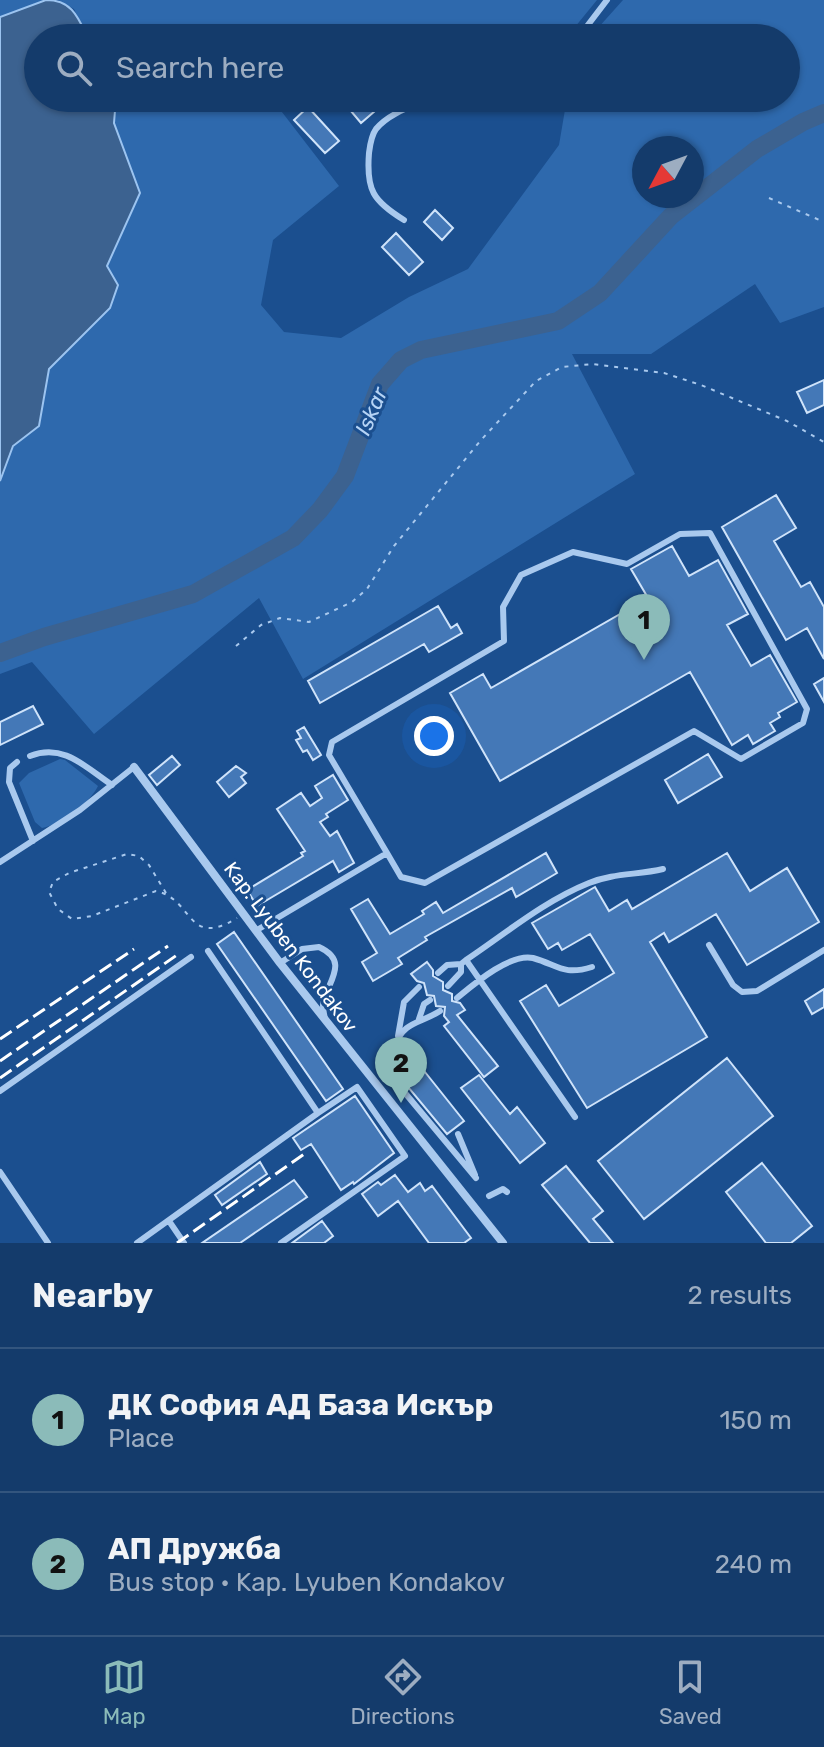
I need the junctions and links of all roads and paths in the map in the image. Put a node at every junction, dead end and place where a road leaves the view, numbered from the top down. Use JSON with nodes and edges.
{"nodes":[{"id":1,"x":607,"y":0,"type":"edge"},
{"id":2,"x":589,"y":24,"type":"edge"},
{"id":3,"x":402,"y":112,"type":"edge"},
{"id":4,"x":769,"y":198,"type":"dead end"},
{"id":5,"x":404,"y":220,"type":"dead end"},
{"id":6,"x":824,"y":222,"type":"edge"},
{"id":7,"x":824,"y":442,"type":"edge"},
{"id":8,"x":236,"y":646,"type":"dead end"},
{"id":9,"x":30,"y":756,"type":"dead end"},
{"id":10,"x":17,"y":762,"type":"dead end"},
{"id":11,"x":134,"y":767,"type":"joint"},
{"id":12,"x":112,"y":785,"type":"junction"},
{"id":13,"x":33,"y":841,"type":"junction"},
{"id":14,"x":387,"y":853,"type":"junction"},
{"id":15,"x":0,"y":862,"type":"edge"},
{"id":16,"x":663,"y":869,"type":"dead end"},
{"id":17,"x":166,"y":893,"type":"junction"},
{"id":18,"x":245,"y":914,"type":"junction"},
{"id":19,"x":257,"y":930,"type":"junction"},
{"id":20,"x":709,"y":945,"type":"dead end"},
{"id":21,"x":824,"y":950,"type":"edge"},
{"id":22,"x":208,"y":951,"type":"dead end"},
{"id":23,"x":191,"y":957,"type":"dead end"},
{"id":24,"x":463,"y":962,"type":"junction"},
{"id":25,"x":280,"y":963,"type":"junction"},
{"id":26,"x":592,"y":967,"type":"dead end"},
{"id":27,"x":438,"y":973,"type":"dead end"},
{"id":28,"x":479,"y":980,"type":"junction"},
{"id":29,"x":448,"y":986,"type":"dead end"},
{"id":30,"x":419,"y":987,"type":"dead end"},
{"id":31,"x":457,"y":998,"type":"dead end"},
{"id":32,"x":430,"y":1000,"type":"dead end"},
{"id":33,"x":440,"y":1011,"type":"dead end"},
{"id":34,"x":325,"y":1019,"type":"junction"},
{"id":35,"x":419,"y":1019,"type":"junction"},
{"id":36,"x":398,"y":1036,"type":"junction"},
{"id":37,"x":395,"y":1046,"type":"junction"},
{"id":38,"x":409,"y":1072,"type":"dead end"},
{"id":39,"x":0,"y":1091,"type":"edge"},
{"id":40,"x":318,"y":1113,"type":"junction"},
{"id":41,"x":575,"y":1117,"type":"dead end"},
{"id":42,"x":458,"y":1134,"type":"dead end"},
{"id":43,"x":0,"y":1172,"type":"edge"},
{"id":44,"x":507,"y":1192,"type":"dead end"},
{"id":45,"x":489,"y":1196,"type":"dead end"},
{"id":46,"x":169,"y":1221,"type":"junction"},
{"id":47,"x":48,"y":1243,"type":"edge"},
{"id":48,"x":137,"y":1243,"type":"edge"},
{"id":49,"x":184,"y":1243,"type":"edge"},
{"id":50,"x":281,"y":1243,"type":"edge"},
{"id":51,"x":503,"y":1243,"type":"edge"}],
"edges":[{"from":1,"to":2,"type":"lane"},
{"from":3,"to":5,"type":"lane"},
{"from":4,"to":6,"type":"path"},
{"from":7,"to":8,"type":"path"},
{"from":9,"to":12,"type":"lane"},
{"from":10,"to":13,"type":"lane"},
{"from":11,"to":12,"type":"lane","name":"Kap. Lyuben Kondakov"},
{"from":11,"to":18,"type":"street","name":"Kap. Lyuben Kondakov"},
{"from":12,"to":13,"type":"lane","name":"Kap. Lyuben Kondakov"},
{"from":13,"to":15,"type":"lane","name":"Kap. Lyuben Kondakov"},
{"from":14,"to":14,"type":"lane"},
{"from":14,"to":19,"type":"lane"},
{"from":16,"to":24,"type":"lane"},
{"from":17,"to":17,"type":"path"},
{"from":17,"to":18,"type":"path"},
{"from":18,"to":19,"type":"street","name":"Kap. Lyuben Kondakov"},
{"from":19,"to":25,"type":"street","name":"Kap. Lyuben Kondakov"},
{"from":20,"to":21,"type":"lane"},
{"from":22,"to":40,"type":"lane"},
{"from":23,"to":39,"type":"lane"},
{"from":24,"to":27,"type":"lane"},
{"from":24,"to":28,"type":"lane"},
{"from":24,"to":29,"type":"lane"},
{"from":25,"to":34,"type":"street","name":"Kap. Lyuben Kondakov"},
{"from":25,"to":34,"type":"lane"},
{"from":26,"to":28,"type":"lane"},
{"from":28,"to":31,"type":"lane"},
{"from":28,"to":41,"type":"lane"},
{"from":30,"to":36,"type":"lane"},
{"from":32,"to":35,"type":"lane"},
{"from":33,"to":35,"type":"lane"},
{"from":34,"to":51,"type":"street","name":"Kap. Lyuben Kondakov"},
{"from":35,"to":36,"type":"lane"},
{"from":36,"to":37,"type":"lane"},
{"from":37,"to":38,"type":"lane"},
{"from":37,"to":42,"type":"lane"},
{"from":40,"to":46,"type":"lane"},
{"from":40,"to":50,"type":"lane"},
{"from":43,"to":47,"type":"lane"},
{"from":44,"to":45,"type":"lane"},
{"from":46,"to":48,"type":"lane"},
{"from":46,"to":49,"type":"lane"}]}
